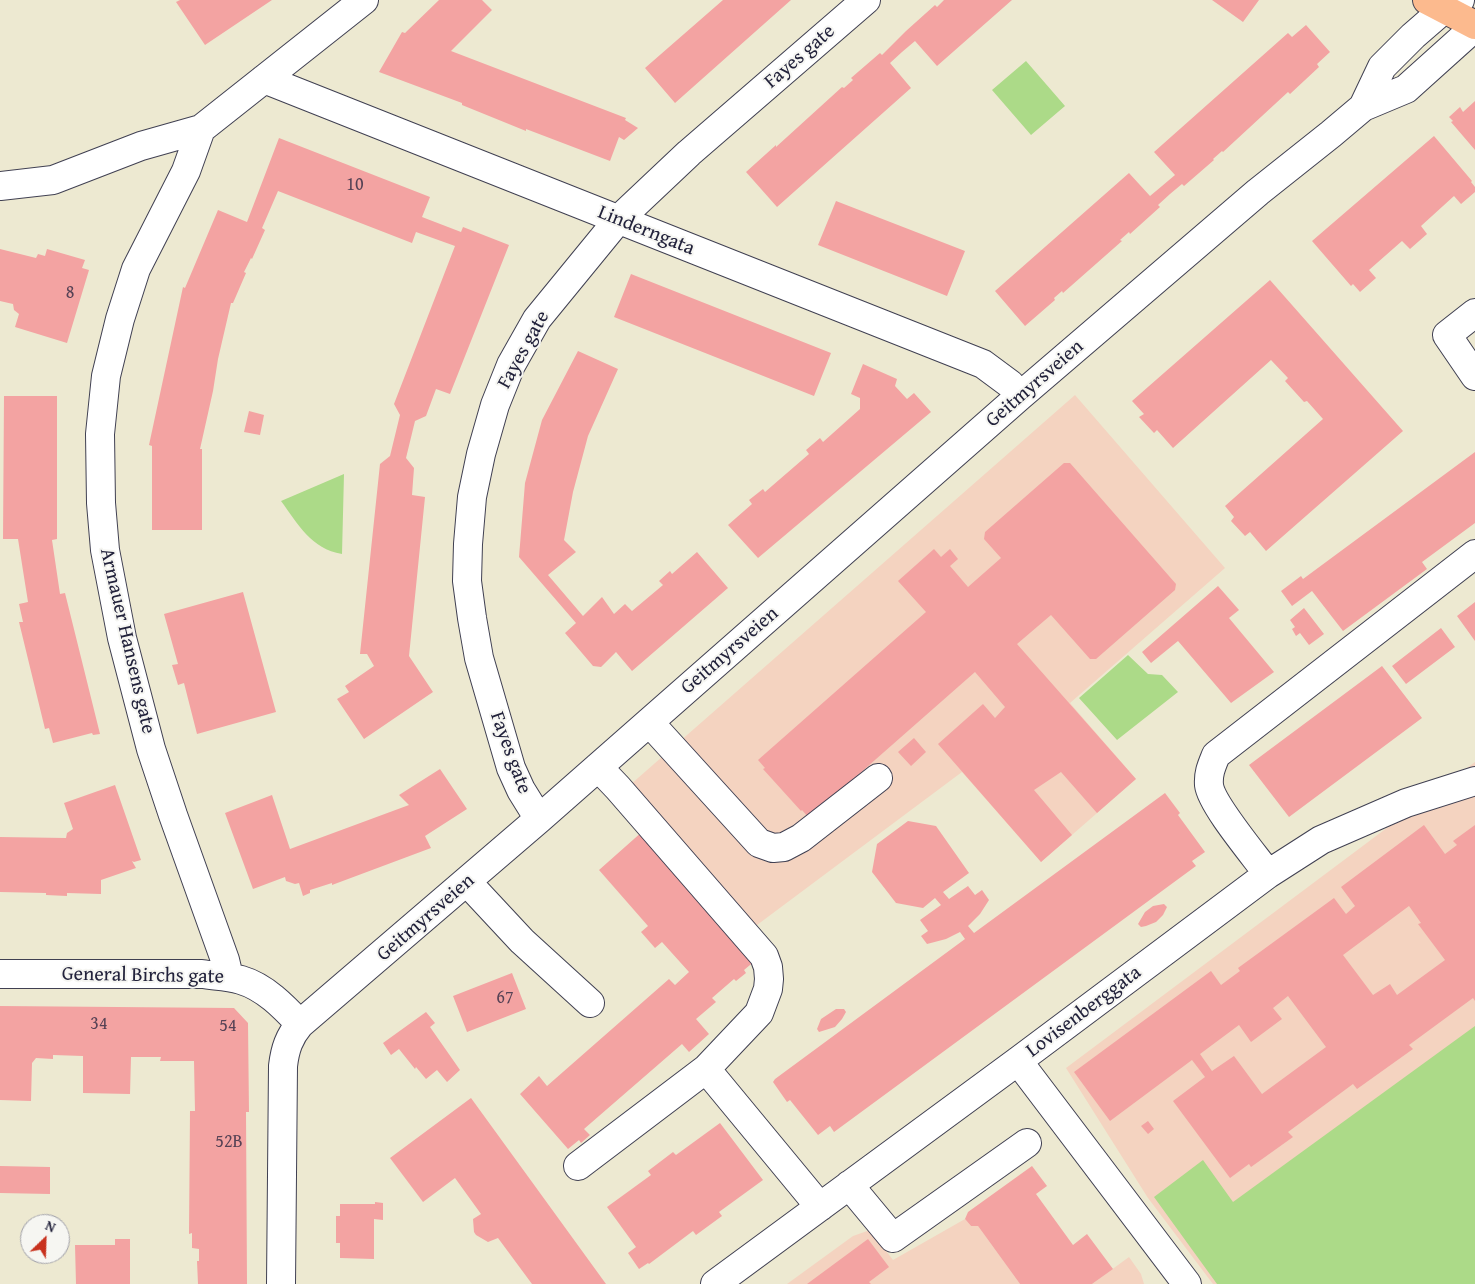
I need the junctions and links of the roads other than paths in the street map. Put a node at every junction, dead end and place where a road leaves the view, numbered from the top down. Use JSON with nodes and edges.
{"nodes":[{"id":1,"x":364,"y":0,"type":"edge"},
{"id":2,"x":866,"y":0,"type":"edge"},
{"id":3,"x":1443,"y":3,"type":"edge"},
{"id":4,"x":1475,"y":26,"type":"edge"},
{"id":5,"x":264,"y":79,"type":"junction"},
{"id":6,"x":1363,"y":107,"type":"junction"},
{"id":7,"x":201,"y":129,"type":"junction"},
{"id":8,"x":0,"y":186,"type":"edge"},
{"id":9,"x":618,"y":220,"type":"junction"},
{"id":10,"x":1475,"y":314,"type":"edge"},
{"id":11,"x":1475,"y":376,"type":"edge"},
{"id":12,"x":1020,"y":396,"type":"junction"},
{"id":13,"x":1475,"y":554,"type":"edge"},
{"id":14,"x":649,"y":722,"type":"junction"},
{"id":15,"x":598,"y":767,"type":"junction"},
{"id":16,"x":878,"y":778,"type":"dead end"},
{"id":17,"x":1475,"y":781,"type":"edge"},
{"id":18,"x":539,"y":819,"type":"junction"},
{"id":19,"x":1268,"y":874,"type":"junction"},
{"id":20,"x":467,"y":882,"type":"junction"},
{"id":21,"x":0,"y":974,"type":"edge"},
{"id":22,"x":229,"y":977,"type":"junction"},
{"id":23,"x":590,"y":1003,"type":"dead end"},
{"id":24,"x":300,"y":1024,"type":"junction"},
{"id":25,"x":1018,"y":1061,"type":"junction"},
{"id":26,"x":706,"y":1069,"type":"junction"},
{"id":27,"x":1027,"y":1143,"type":"dead end"},
{"id":28,"x":578,"y":1166,"type":"dead end"},
{"id":29,"x":849,"y":1186,"type":"junction"},
{"id":30,"x":820,"y":1207,"type":"junction"},
{"id":31,"x":281,"y":1284,"type":"edge"},
{"id":32,"x":715,"y":1284,"type":"edge"},
{"id":33,"x":1187,"y":1284,"type":"edge"}],
"edges":[{"from":1,"to":5,"type":"street"},
{"from":2,"to":9,"type":"street","name":"Fayes gate"},
{"from":3,"to":4,"type":"main road"},
{"from":3,"to":6,"type":"street","name":"Geitmyrsveien"},
{"from":4,"to":6,"type":"street","name":"Geitmyrsveien"},
{"from":5,"to":7,"type":"street"},
{"from":5,"to":9,"type":"street","name":"Linderngata"},
{"from":6,"to":12,"type":"street","name":"Geitmyrsveien"},
{"from":7,"to":8,"type":"street"},
{"from":7,"to":22,"type":"street","name":"Armauer Hansens gate"},
{"from":9,"to":12,"type":"street","name":"Linderngata"},
{"from":9,"to":18,"type":"street","name":"Fayes gate"},
{"from":10,"to":11,"type":"street"},
{"from":12,"to":14,"type":"street","name":"Geitmyrsveien"},
{"from":13,"to":19,"type":"street"},
{"from":14,"to":15,"type":"street","name":"Geitmyrsveien"},
{"from":14,"to":16,"type":"street"},
{"from":15,"to":18,"type":"street","name":"Geitmyrsveien"},
{"from":15,"to":26,"type":"street"},
{"from":17,"to":19,"type":"street","name":"Lovisenberggata"},
{"from":18,"to":20,"type":"street","name":"Geitmyrsveien"},
{"from":19,"to":25,"type":"street","name":"Lovisenberggata"},
{"from":20,"to":23,"type":"street"},
{"from":20,"to":24,"type":"street","name":"Geitmyrsveien"},
{"from":21,"to":22,"type":"street","name":"General Birchs gate"},
{"from":22,"to":24,"type":"street","name":"General Birchs gate"},
{"from":24,"to":31,"type":"street","name":"Geitmyrsveien"},
{"from":25,"to":29,"type":"street","name":"Lovisenberggata"},
{"from":25,"to":33,"type":"street"},
{"from":26,"to":28,"type":"street"},
{"from":26,"to":30,"type":"street"},
{"from":27,"to":29,"type":"street"},
{"from":29,"to":30,"type":"street","name":"Lovisenberggata"},
{"from":30,"to":32,"type":"street","name":"Lovisenberggata"}]}
